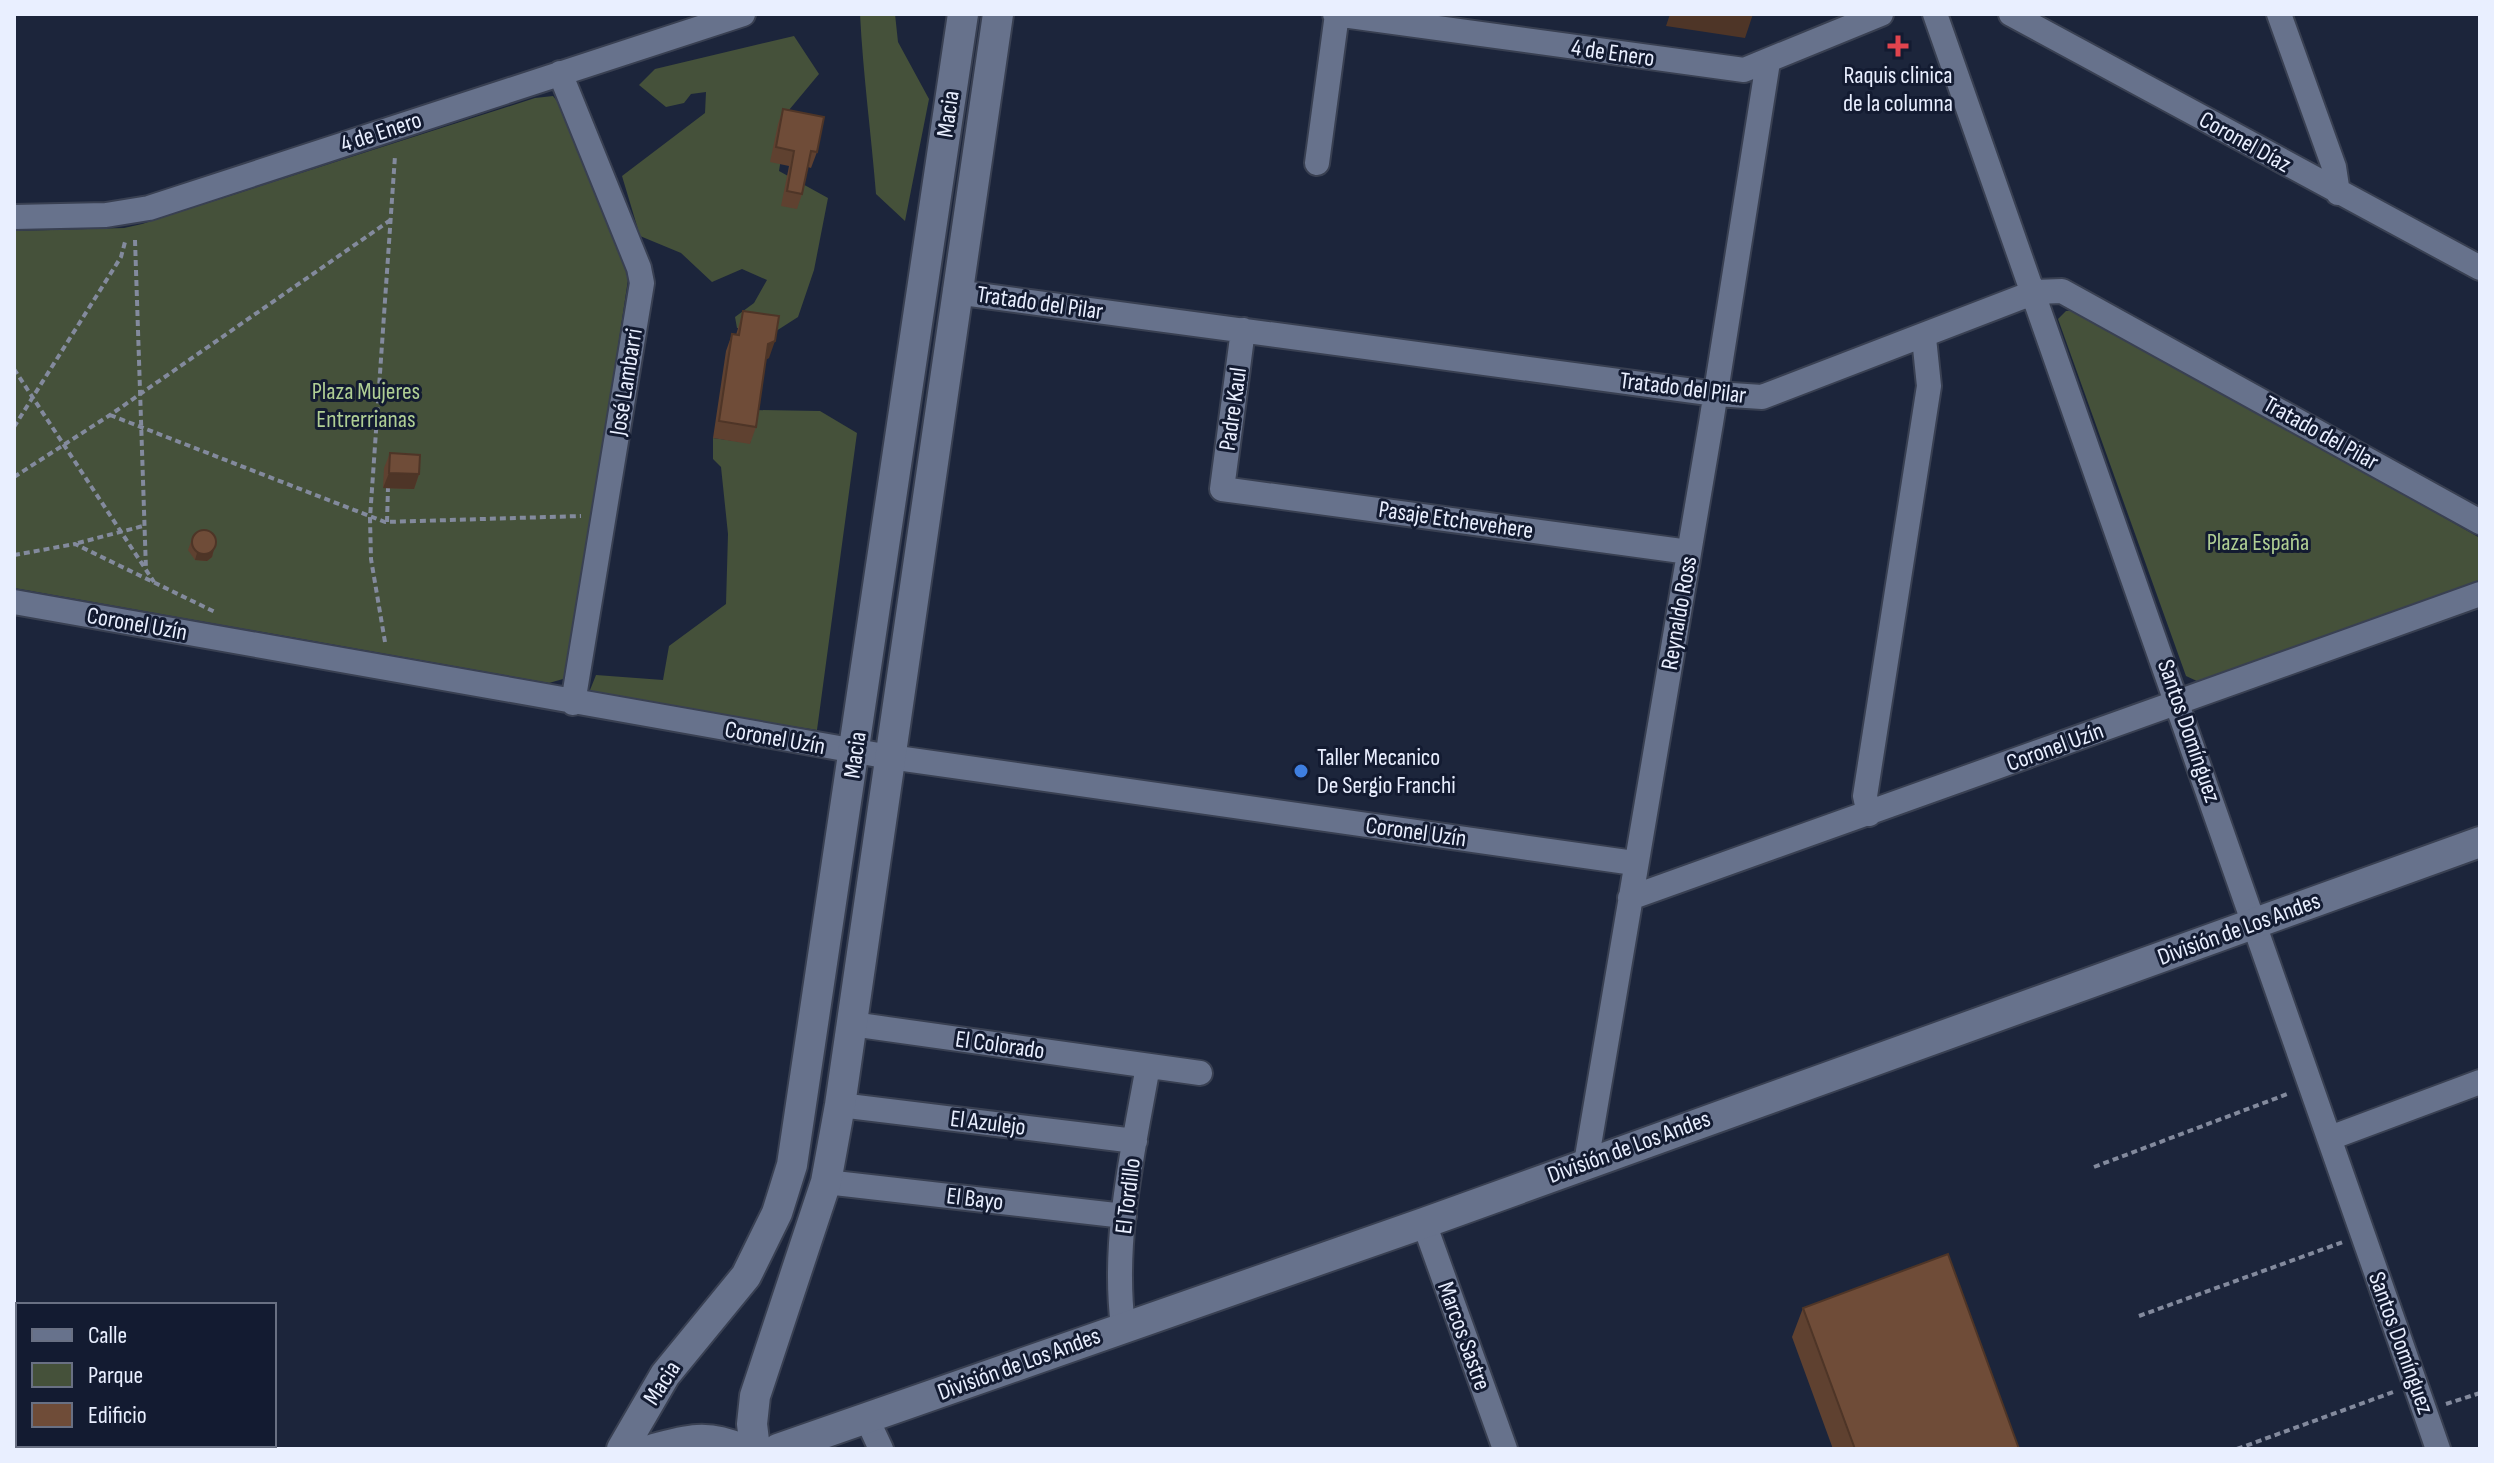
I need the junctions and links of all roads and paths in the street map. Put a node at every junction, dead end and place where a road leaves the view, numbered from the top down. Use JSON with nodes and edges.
{"nodes":[{"id":1,"x":743,"y":14,"type":"edge"},
{"id":2,"x":963,"y":14,"type":"edge"},
{"id":3,"x":998,"y":14,"type":"edge"},
{"id":4,"x":1336,"y":14,"type":"edge"},
{"id":5,"x":1881,"y":14,"type":"edge"},
{"id":6,"x":1935,"y":14,"type":"edge"},
{"id":7,"x":2011,"y":14,"type":"edge"},
{"id":8,"x":2279,"y":14,"type":"edge"},
{"id":9,"x":1768,"y":62,"type":"junction"},
{"id":10,"x":560,"y":73,"type":"junction"},
{"id":11,"x":395,"y":156,"type":"dead end"},
{"id":12,"x":1317,"y":163,"type":"dead end"},
{"id":13,"x":2338,"y":193,"type":"junction"},
{"id":14,"x":14,"y":217,"type":"edge"},
{"id":15,"x":392,"y":219,"type":"junction"},
{"id":16,"x":135,"y":240,"type":"dead end"},
{"id":17,"x":125,"y":242,"type":"dead end"},
{"id":18,"x":2480,"y":268,"type":"edge"},
{"id":19,"x":955,"y":292,"type":"junction"},
{"id":20,"x":2035,"y":292,"type":"junction"},
{"id":21,"x":1243,"y":330,"type":"junction"},
{"id":22,"x":1924,"y":338,"type":"junction"},
{"id":23,"x":14,"y":369,"type":"edge"},
{"id":24,"x":142,"y":393,"type":"junction"},
{"id":25,"x":1716,"y":394,"type":"junction"},
{"id":26,"x":33,"y":399,"type":"junction"},
{"id":27,"x":110,"y":415,"type":"junction"},
{"id":28,"x":14,"y":427,"type":"edge"},
{"id":29,"x":142,"y":429,"type":"junction"},
{"id":30,"x":64,"y":443,"type":"junction"},
{"id":31,"x":14,"y":477,"type":"edge"},
{"id":32,"x":388,"y":488,"type":"dead end"},
{"id":33,"x":1222,"y":489,"type":"joint"},
{"id":34,"x":583,"y":516,"type":"dead end"},
{"id":35,"x":370,"y":518,"type":"junction"},
{"id":36,"x":387,"y":522,"type":"junction"},
{"id":37,"x":2480,"y":522,"type":"edge"},
{"id":38,"x":144,"y":526,"type":"junction"},
{"id":39,"x":121,"y":532,"type":"junction"},
{"id":40,"x":75,"y":544,"type":"junction"},
{"id":41,"x":1689,"y":552,"type":"junction"},
{"id":42,"x":14,"y":555,"type":"edge"},
{"id":43,"x":146,"y":570,"type":"junction"},
{"id":44,"x":154,"y":582,"type":"junction"},
{"id":45,"x":2480,"y":594,"type":"edge"},
{"id":46,"x":14,"y":602,"type":"edge"},
{"id":47,"x":217,"y":613,"type":"dead end"},
{"id":48,"x":385,"y":642,"type":"dead end"},
{"id":49,"x":2179,"y":702,"type":"junction"},
{"id":50,"x":573,"y":703,"type":"junction"},
{"id":51,"x":856,"y":752,"type":"junction"},
{"id":52,"x":890,"y":757,"type":"junction"},
{"id":53,"x":1869,"y":814,"type":"junction"},
{"id":54,"x":2480,"y":842,"type":"edge"},
{"id":55,"x":1634,"y":863,"type":"junction"},
{"id":56,"x":1630,"y":898,"type":"junction"},
{"id":57,"x":2255,"y":923,"type":"junction"},
{"id":58,"x":852,"y":1024,"type":"junction"},
{"id":59,"x":1148,"y":1066,"type":"junction"},
{"id":60,"x":1200,"y":1073,"type":"dead end"},
{"id":61,"x":2480,"y":1082,"type":"edge"},
{"id":62,"x":2311,"y":1085,"type":"junction"},
{"id":63,"x":840,"y":1105,"type":"junction"},
{"id":64,"x":2330,"y":1138,"type":"junction"},
{"id":65,"x":1135,"y":1141,"type":"junction"},
{"id":66,"x":1586,"y":1163,"type":"junction"},
{"id":67,"x":2094,"y":1167,"type":"dead end"},
{"id":68,"x":826,"y":1182,"type":"junction"},
{"id":69,"x":1124,"y":1216,"type":"junction"},
{"id":70,"x":1424,"y":1223,"type":"junction"},
{"id":71,"x":2362,"y":1235,"type":"junction"},
{"id":72,"x":2139,"y":1316,"type":"dead end"},
{"id":73,"x":1123,"y":1326,"type":"junction"},
{"id":74,"x":2415,"y":1384,"type":"junction"},
{"id":75,"x":2480,"y":1393,"type":"edge"},
{"id":76,"x":2425,"y":1412,"type":"junction"},
{"id":77,"x":867,"y":1419,"type":"junction"},
{"id":78,"x":622,"y":1449,"type":"edge"},
{"id":79,"x":654,"y":1449,"type":"edge"},
{"id":80,"x":740,"y":1449,"type":"edge"},
{"id":81,"x":755,"y":1449,"type":"edge"},
{"id":82,"x":778,"y":1449,"type":"edge"},
{"id":83,"x":881,"y":1449,"type":"edge"},
{"id":84,"x":1505,"y":1449,"type":"edge"},
{"id":85,"x":2237,"y":1449,"type":"edge"},
{"id":86,"x":2438,"y":1449,"type":"edge"}],
"edges":[{"from":1,"to":10,"type":"street","name":"4 de Enero"},
{"from":2,"to":51,"type":"street","name":"Macia"},
{"from":3,"to":19,"type":"street","name":"Macia"},
{"from":4,"to":9,"type":"street","name":"4 de Enero"},
{"from":4,"to":12,"type":"street"},
{"from":5,"to":9,"type":"street","name":"4 de Enero"},
{"from":6,"to":20,"type":"street","name":"Santos Domínguez"},
{"from":7,"to":13,"type":"street","name":"Coronel Díaz"},
{"from":8,"to":13,"type":"street"},
{"from":9,"to":25,"type":"street","name":"Reynaldo Ross"},
{"from":10,"to":14,"type":"street","name":"4 de Enero"},
{"from":10,"to":50,"type":"street","name":"José Lambarri"},
{"from":11,"to":15,"type":"path"},
{"from":13,"to":18,"type":"street","name":"Coronel Díaz"},
{"from":15,"to":24,"type":"path"},
{"from":15,"to":35,"type":"path"},
{"from":16,"to":24,"type":"path"},
{"from":17,"to":26,"type":"path"},
{"from":19,"to":21,"type":"street","name":"Tratado del Pilar"},
{"from":19,"to":52,"type":"street","name":"Macia"},
{"from":20,"to":22,"type":"street","name":"Tratado del Pilar"},
{"from":20,"to":37,"type":"street","name":"Tratado del Pilar"},
{"from":20,"to":49,"type":"street","name":"Santos Domínguez"},
{"from":21,"to":25,"type":"street","name":"Tratado del Pilar"},
{"from":21,"to":33,"type":"street","name":"Padre Kaul"},
{"from":22,"to":25,"type":"street","name":"Tratado del Pilar"},
{"from":22,"to":53,"type":"street"},
{"from":23,"to":26,"type":"path"},
{"from":24,"to":27,"type":"path"},
{"from":24,"to":29,"type":"path"},
{"from":25,"to":41,"type":"street","name":"Reynaldo Ross"},
{"from":26,"to":28,"type":"path"},
{"from":26,"to":30,"type":"path"},
{"from":27,"to":29,"type":"path"},
{"from":27,"to":30,"type":"path"},
{"from":29,"to":35,"type":"path"},
{"from":29,"to":38,"type":"path"},
{"from":30,"to":31,"type":"path"},
{"from":30,"to":39,"type":"path"},
{"from":32,"to":36,"type":"path"},
{"from":33,"to":41,"type":"street","name":"Pasaje Etchevehere"},
{"from":34,"to":36,"type":"path"},
{"from":35,"to":36,"type":"path"},
{"from":35,"to":48,"type":"path"},
{"from":38,"to":39,"type":"path"},
{"from":38,"to":43,"type":"path"},
{"from":39,"to":40,"type":"path"},
{"from":39,"to":43,"type":"path"},
{"from":40,"to":42,"type":"path"},
{"from":40,"to":44,"type":"path"},
{"from":41,"to":55,"type":"street","name":"Reynaldo Ross"},
{"from":43,"to":44,"type":"path"},
{"from":44,"to":47,"type":"path"},
{"from":45,"to":49,"type":"street","name":"Coronel Uzín"},
{"from":46,"to":50,"type":"street","name":"Coronel Uzín"},
{"from":49,"to":53,"type":"street","name":"Coronel Uzín"},
{"from":49,"to":57,"type":"street","name":"Santos Domínguez"},
{"from":50,"to":51,"type":"street","name":"Coronel Uzín"},
{"from":51,"to":52,"type":"street","name":"Coronel Uzín"},
{"from":51,"to":78,"type":"street","name":"Macia"},
{"from":52,"to":55,"type":"street","name":"Coronel Uzín"},
{"from":52,"to":58,"type":"street","name":"Macia"},
{"from":53,"to":56,"type":"street","name":"Coronel Uzín"},
{"from":54,"to":57,"type":"street","name":"División de Los Andes"},
{"from":55,"to":56,"type":"street","name":"Reynaldo Ross"},
{"from":56,"to":66,"type":"street","name":"Reynaldo Ross"},
{"from":57,"to":62,"type":"street","name":"Santos Domínguez"},
{"from":57,"to":66,"type":"street","name":"División de Los Andes"},
{"from":58,"to":59,"type":"street","name":"El Colorado"},
{"from":58,"to":63,"type":"street","name":"Macia"},
{"from":59,"to":60,"type":"street","name":"El Colorado"},
{"from":59,"to":65,"type":"street","name":"El Tordillo"},
{"from":61,"to":64,"type":"street"},
{"from":62,"to":64,"type":"street","name":"Santos Domínguez"},
{"from":62,"to":67,"type":"path"},
{"from":63,"to":65,"type":"street","name":"El Azulejo"},
{"from":63,"to":68,"type":"street","name":"Macia"},
{"from":64,"to":71,"type":"street","name":"Santos Domínguez"},
{"from":65,"to":69,"type":"street","name":"El Tordillo"},
{"from":66,"to":70,"type":"street","name":"División de Los Andes"},
{"from":68,"to":69,"type":"street","name":"El Bayo"},
{"from":68,"to":81,"type":"street","name":"Macia"},
{"from":69,"to":73,"type":"street","name":"El Tordillo"},
{"from":70,"to":73,"type":"street","name":"División de Los Andes"},
{"from":70,"to":84,"type":"street","name":"Marcos Sastre"},
{"from":71,"to":72,"type":"path"},
{"from":71,"to":74,"type":"street","name":"Santos Domínguez"},
{"from":73,"to":77,"type":"street","name":"División de Los Andes"},
{"from":74,"to":76,"type":"street","name":"Santos Domínguez"},
{"from":74,"to":85,"type":"path"},
{"from":75,"to":76,"type":"path"},
{"from":76,"to":86,"type":"street","name":"Santos Domínguez"},
{"from":77,"to":82,"type":"street","name":"División de Los Andes"},
{"from":77,"to":83,"type":"street"},
{"from":79,"to":80,"type":"street"}]}
